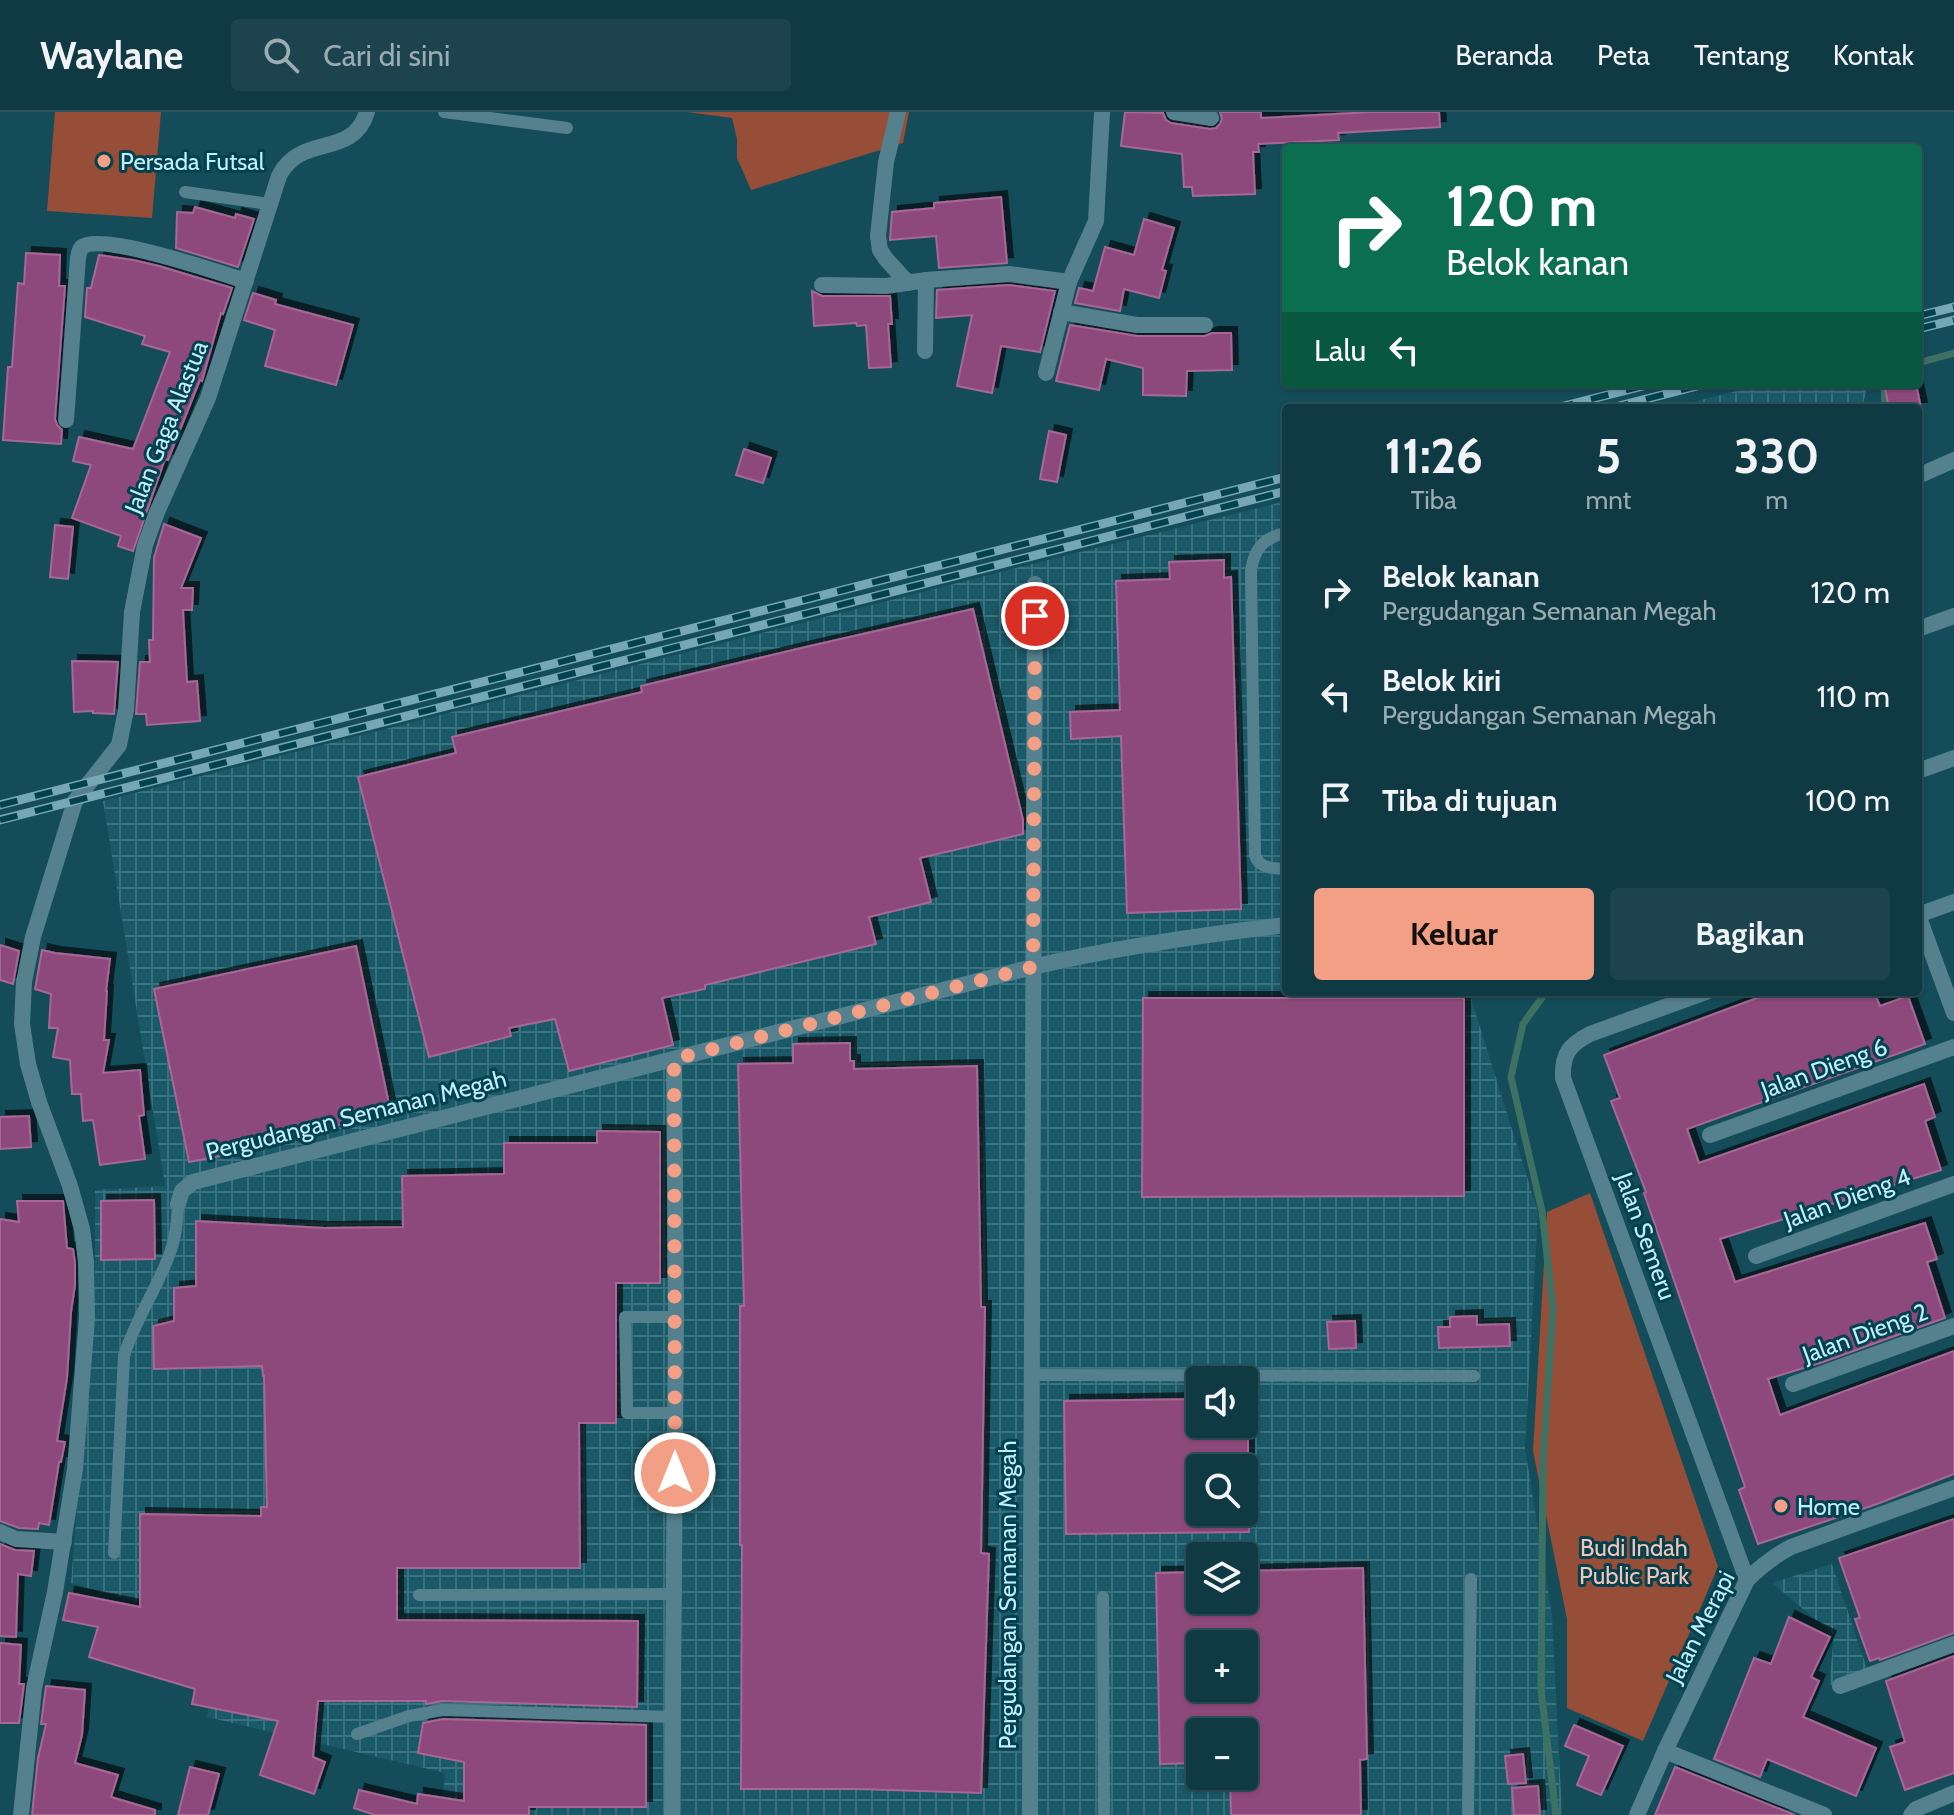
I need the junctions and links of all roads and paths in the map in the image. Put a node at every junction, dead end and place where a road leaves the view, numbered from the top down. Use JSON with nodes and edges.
{"nodes":[{"id":1,"x":367,"y":112,"type":"edge"},
{"id":2,"x":444,"y":112,"type":"edge"},
{"id":3,"x":898,"y":112,"type":"edge"},
{"id":4,"x":1102,"y":112,"type":"edge"},
{"id":5,"x":1174,"y":112,"type":"edge"},
{"id":6,"x":1211,"y":118,"type":"dead end"},
{"id":7,"x":567,"y":128,"type":"dead end"},
{"id":8,"x":185,"y":192,"type":"dead end"},
{"id":9,"x":269,"y":204,"type":"junction"},
{"id":10,"x":926,"y":280,"type":"junction"},
{"id":11,"x":246,"y":281,"type":"junction"},
{"id":12,"x":1069,"y":282,"type":"junction"},
{"id":13,"x":908,"y":283,"type":"junction"},
{"id":14,"x":822,"y":285,"type":"dead end"},
{"id":15,"x":1061,"y":312,"type":"junction"},
{"id":16,"x":1205,"y":325,"type":"dead end"},
{"id":17,"x":925,"y":351,"type":"dead end"},
{"id":18,"x":1046,"y":373,"type":"dead end"},
{"id":19,"x":66,"y":420,"type":"dead end"},
{"id":20,"x":1954,"y":460,"type":"edge"},
{"id":21,"x":1922,"y":474,"type":"edge"},
{"id":22,"x":1282,"y":534,"type":"edge"},
{"id":23,"x":1035,"y":584,"type":"dead end"},
{"id":24,"x":1954,"y":616,"type":"edge"},
{"id":25,"x":1922,"y":628,"type":"edge"},
{"id":26,"x":1954,"y":758,"type":"edge"},
{"id":27,"x":1922,"y":770,"type":"edge"},
{"id":28,"x":1282,"y":868,"type":"edge"},
{"id":29,"x":1954,"y":902,"type":"edge"},
{"id":30,"x":1922,"y":914,"type":"edge"},
{"id":31,"x":1282,"y":925,"type":"edge"},
{"id":32,"x":1922,"y":926,"type":"edge"},
{"id":33,"x":1033,"y":967,"type":"junction"},
{"id":34,"x":1695,"y":996,"type":"edge"},
{"id":35,"x":1954,"y":1013,"type":"edge"},
{"id":36,"x":1954,"y":1047,"type":"edge"},
{"id":37,"x":674,"y":1059,"type":"junction"},
{"id":38,"x":1710,"y":1135,"type":"dead end"},
{"id":39,"x":1954,"y":1184,"type":"edge"},
{"id":40,"x":178,"y":1204,"type":"joint"},
{"id":41,"x":1756,"y":1256,"type":"dead end"},
{"id":42,"x":676,"y":1317,"type":"junction"},
{"id":43,"x":1954,"y":1326,"type":"edge"},
{"id":44,"x":1033,"y":1375,"type":"junction"},
{"id":45,"x":1474,"y":1376,"type":"dead end"},
{"id":46,"x":1793,"y":1384,"type":"dead end"},
{"id":47,"x":675,"y":1413,"type":"junction"},
{"id":48,"x":1954,"y":1488,"type":"edge"},
{"id":49,"x":0,"y":1532,"type":"edge"},
{"id":50,"x":64,"y":1542,"type":"junction"},
{"id":51,"x":114,"y":1553,"type":"dead end"},
{"id":52,"x":1471,"y":1579,"type":"dead end"},
{"id":53,"x":1747,"y":1580,"type":"junction"},
{"id":54,"x":674,"y":1594,"type":"junction"},
{"id":55,"x":419,"y":1595,"type":"dead end"},
{"id":56,"x":1103,"y":1597,"type":"dead end"},
{"id":57,"x":1954,"y":1644,"type":"edge"},
{"id":58,"x":1840,"y":1686,"type":"dead end"},
{"id":59,"x":673,"y":1717,"type":"junction"},
{"id":60,"x":357,"y":1734,"type":"dead end"},
{"id":61,"x":1665,"y":1751,"type":"junction"},
{"id":62,"x":1954,"y":1793,"type":"edge"},
{"id":63,"x":1909,"y":1813,"type":"edge"},
{"id":64,"x":21,"y":1815,"type":"edge"},
{"id":65,"x":672,"y":1815,"type":"edge"},
{"id":66,"x":1030,"y":1815,"type":"edge"},
{"id":67,"x":1104,"y":1815,"type":"edge"},
{"id":68,"x":1468,"y":1815,"type":"edge"},
{"id":69,"x":1637,"y":1815,"type":"edge"},
{"id":70,"x":1824,"y":1815,"type":"edge"}],
"edges":[{"from":1,"to":9,"type":"street","name":"Jalan Gaga Alastua"},
{"from":2,"to":7,"type":"lane"},
{"from":3,"to":13,"type":"street"},
{"from":4,"to":12,"type":"street"},
{"from":5,"to":6,"type":"street"},
{"from":8,"to":9,"type":"lane"},
{"from":9,"to":11,"type":"street","name":"Jalan Gaga Alastua"},
{"from":10,"to":12,"type":"street"},
{"from":10,"to":13,"type":"street"},
{"from":10,"to":17,"type":"street"},
{"from":11,"to":19,"type":"street"},
{"from":11,"to":50,"type":"street","name":"Jalan Gaga Alastua"},
{"from":12,"to":15,"type":"street"},
{"from":13,"to":14,"type":"street"},
{"from":15,"to":16,"type":"street"},
{"from":15,"to":18,"type":"street"},
{"from":20,"to":21,"type":"street"},
{"from":22,"to":28,"type":"lane"},
{"from":23,"to":33,"type":"street","name":"Pergudangan Semanan Megah"},
{"from":24,"to":25,"type":"street"},
{"from":26,"to":27,"type":"street"},
{"from":29,"to":30,"type":"street"},
{"from":31,"to":33,"type":"street","name":"Pergudangan Semanan Megah"},
{"from":32,"to":35,"type":"street"},
{"from":33,"to":37,"type":"street","name":"Pergudangan Semanan Megah"},
{"from":33,"to":44,"type":"street","name":"Pergudangan Semanan Megah"},
{"from":34,"to":53,"type":"street","name":"Jalan Semeru"},
{"from":36,"to":38,"type":"street","name":"Jalan Dieng 6"},
{"from":37,"to":40,"type":"street","name":"Pergudangan Semanan Megah"},
{"from":37,"to":42,"type":"street"},
{"from":39,"to":41,"type":"street","name":"Jalan Dieng 4"},
{"from":40,"to":51,"type":"lane","name":"Pergudangan Semanan Megah"},
{"from":42,"to":47,"type":"street"},
{"from":42,"to":47,"type":"lane"},
{"from":43,"to":46,"type":"street","name":"Jalan Dieng 2"},
{"from":44,"to":45,"type":"lane"},
{"from":44,"to":66,"type":"street","name":"Pergudangan Semanan Megah"},
{"from":47,"to":54,"type":"street"},
{"from":48,"to":53,"type":"street","name":"Jalan Merapi"},
{"from":49,"to":50,"type":"street"},
{"from":50,"to":64,"type":"street"},
{"from":52,"to":68,"type":"lane"},
{"from":53,"to":61,"type":"street","name":"Jalan Merapi"},
{"from":54,"to":55,"type":"lane"},
{"from":54,"to":59,"type":"street"},
{"from":56,"to":67,"type":"lane"},
{"from":57,"to":58,"type":"street"},
{"from":59,"to":60,"type":"lane"},
{"from":59,"to":65,"type":"street"},
{"from":61,"to":69,"type":"street","name":"Jalan Merapi"},
{"from":61,"to":70,"type":"street"},
{"from":62,"to":63,"type":"street"}]}
